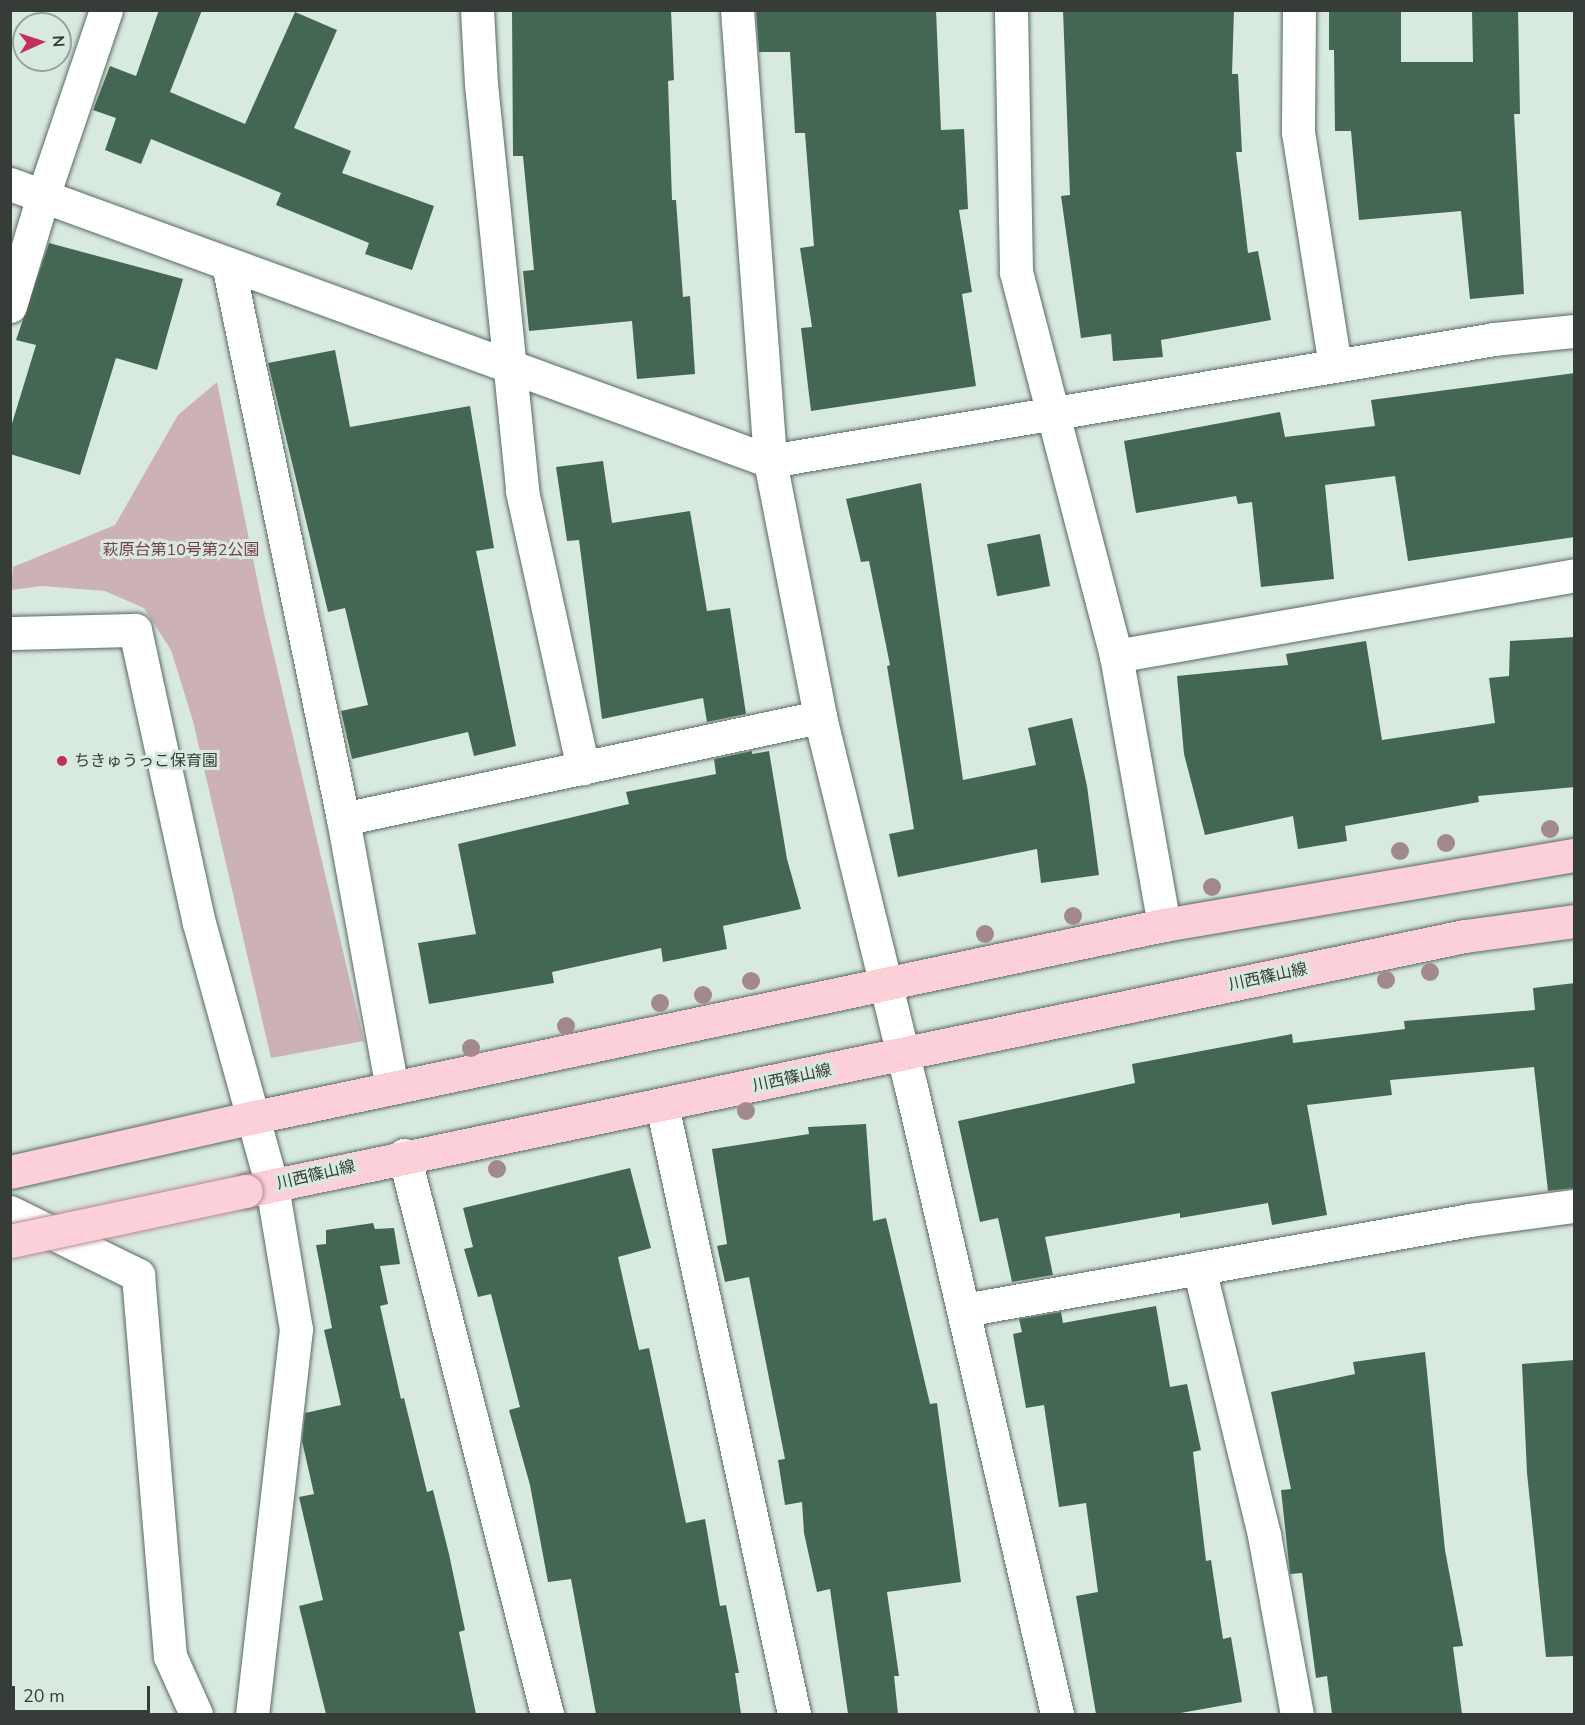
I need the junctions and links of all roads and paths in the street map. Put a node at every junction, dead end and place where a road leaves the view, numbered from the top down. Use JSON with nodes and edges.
{"nodes":[{"id":1,"x":105,"y":10,"type":"edge"},
{"id":2,"x":477,"y":10,"type":"edge"},
{"id":3,"x":737,"y":10,"type":"edge"},
{"id":4,"x":1011,"y":10,"type":"edge"},
{"id":5,"x":1299,"y":10,"type":"edge"},
{"id":6,"x":10,"y":184,"type":"edge"},
{"id":7,"x":43,"y":196,"type":"junction"},
{"id":8,"x":228,"y":264,"type":"junction"},
{"id":9,"x":10,"y":306,"type":"edge"},
{"id":10,"x":1575,"y":331,"type":"edge"},
{"id":11,"x":1335,"y":365,"type":"junction"},
{"id":12,"x":512,"y":370,"type":"junction"},
{"id":13,"x":1052,"y":416,"type":"junction"},
{"id":14,"x":770,"y":461,"type":"junction"},
{"id":15,"x":1575,"y":575,"type":"edge"},
{"id":16,"x":10,"y":633,"type":"edge"},
{"id":17,"x":1116,"y":656,"type":"junction"},
{"id":18,"x":820,"y":717,"type":"junction"},
{"id":19,"x":583,"y":768,"type":"junction"},
{"id":20,"x":343,"y":819,"type":"junction"},
{"id":21,"x":1575,"y":855,"type":"edge"},
{"id":22,"x":1575,"y":921,"type":"edge"},
{"id":23,"x":1164,"y":925,"type":"junction"},
{"id":24,"x":884,"y":985,"type":"junction"},
{"id":25,"x":903,"y":1054,"type":"junction"},
{"id":26,"x":392,"y":1089,"type":"junction"},
{"id":27,"x":662,"y":1105,"type":"junction"},
{"id":28,"x":244,"y":1119,"type":"junction"},
{"id":29,"x":404,"y":1155,"type":"junction"},
{"id":30,"x":10,"y":1172,"type":"edge"},
{"id":31,"x":259,"y":1188,"type":"junction"},
{"id":32,"x":1575,"y":1206,"type":"edge"},
{"id":33,"x":10,"y":1212,"type":"edge"},
{"id":34,"x":10,"y":1240,"type":"edge"},
{"id":35,"x":1199,"y":1268,"type":"junction"},
{"id":36,"x":964,"y":1310,"type":"junction"},
{"id":37,"x":196,"y":1714,"type":"edge"},
{"id":38,"x":252,"y":1714,"type":"edge"},
{"id":39,"x":548,"y":1714,"type":"edge"},
{"id":40,"x":794,"y":1714,"type":"edge"},
{"id":41,"x":1057,"y":1714,"type":"edge"},
{"id":42,"x":1297,"y":1714,"type":"edge"}],
"edges":[{"from":1,"to":7,"type":"street"},
{"from":2,"to":12,"type":"street"},
{"from":3,"to":14,"type":"street"},
{"from":4,"to":13,"type":"street"},
{"from":5,"to":11,"type":"street"},
{"from":6,"to":7,"type":"street"},
{"from":7,"to":8,"type":"street"},
{"from":7,"to":9,"type":"street"},
{"from":8,"to":12,"type":"street"},
{"from":8,"to":20,"type":"street"},
{"from":10,"to":11,"type":"street"},
{"from":11,"to":13,"type":"street"},
{"from":12,"to":14,"type":"street"},
{"from":12,"to":19,"type":"street"},
{"from":13,"to":14,"type":"street"},
{"from":13,"to":17,"type":"street"},
{"from":14,"to":18,"type":"street"},
{"from":15,"to":17,"type":"street"},
{"from":16,"to":28,"type":"street"},
{"from":17,"to":23,"type":"street"},
{"from":18,"to":19,"type":"street"},
{"from":18,"to":24,"type":"street"},
{"from":19,"to":20,"type":"street"},
{"from":20,"to":26,"type":"street"},
{"from":21,"to":23,"type":"main road"},
{"from":22,"to":25,"type":"main road","name":"川西篠山線"},
{"from":23,"to":24,"type":"main road"},
{"from":24,"to":25,"type":"street"},
{"from":24,"to":26,"type":"main road"},
{"from":25,"to":27,"type":"main road","name":"川西篠山線"},
{"from":25,"to":36,"type":"street"},
{"from":26,"to":28,"type":"main road"},
{"from":27,"to":29,"type":"main road","name":"川西篠山線"},
{"from":27,"to":40,"type":"street"},
{"from":28,"to":30,"type":"main road"},
{"from":28,"to":31,"type":"street"},
{"from":29,"to":31,"type":"main road","name":"川西篠山線"},
{"from":29,"to":39,"type":"street"},
{"from":31,"to":34,"type":"main road","name":"川西篠山線","bridge":true},
{"from":31,"to":38,"type":"street"},
{"from":32,"to":35,"type":"street"},
{"from":33,"to":37,"type":"street"},
{"from":35,"to":36,"type":"street"},
{"from":35,"to":42,"type":"street"},
{"from":36,"to":41,"type":"street"}]}
